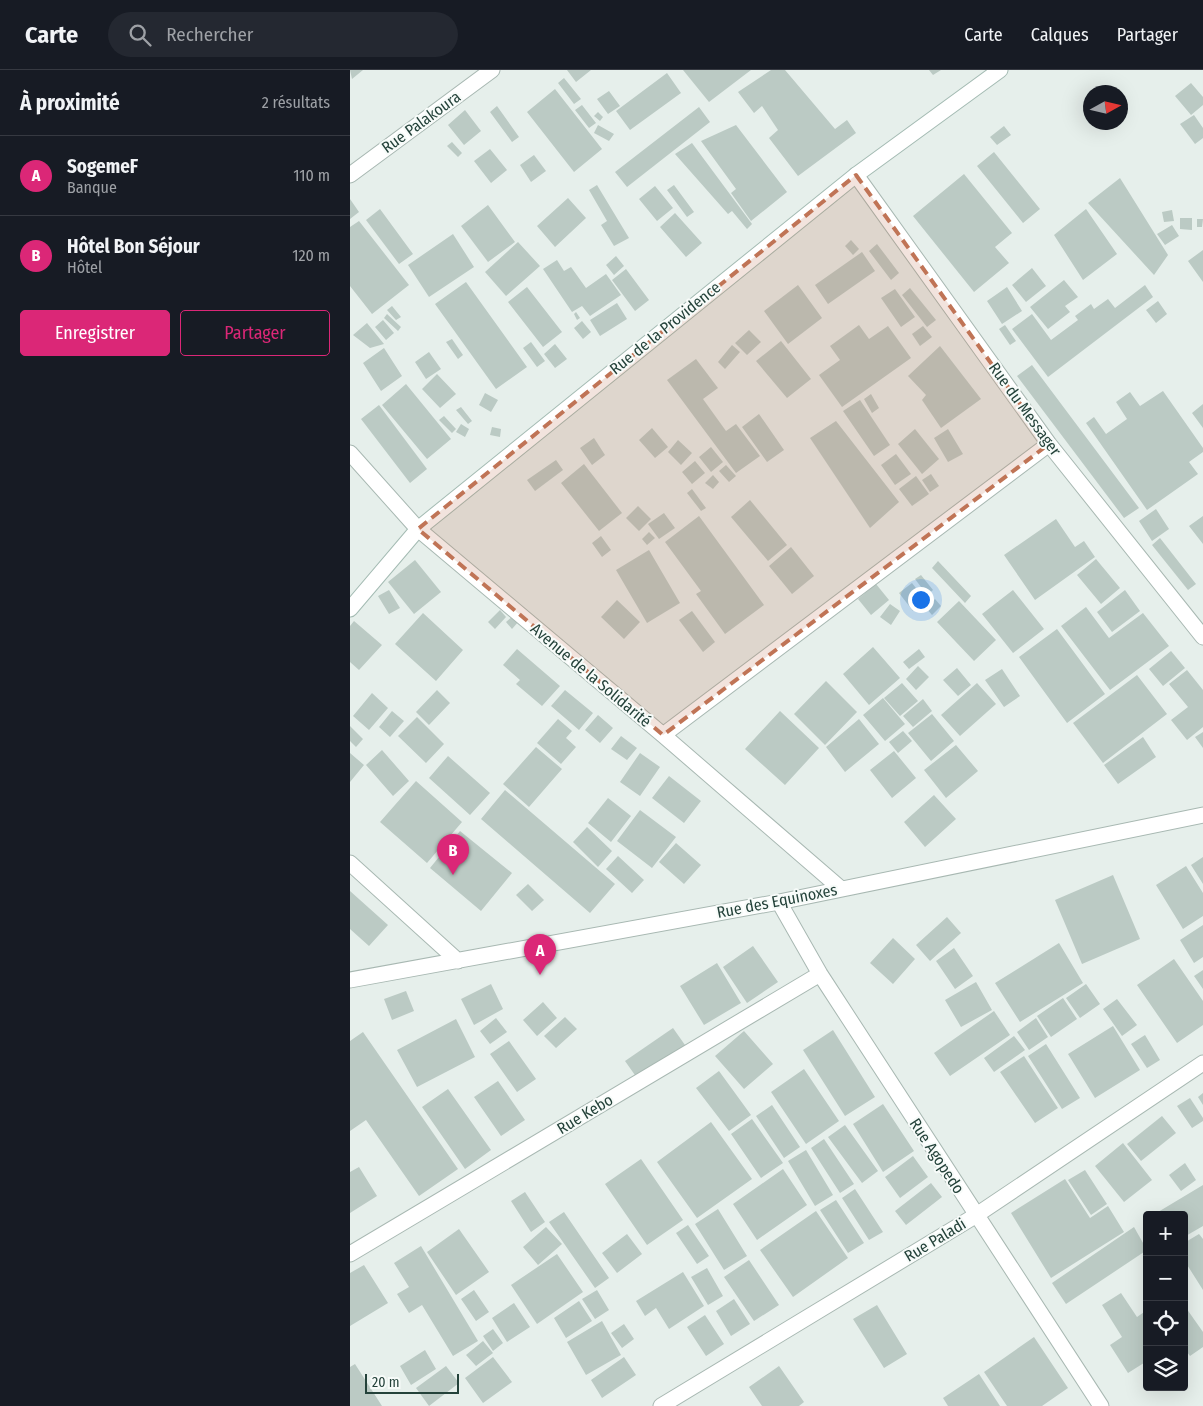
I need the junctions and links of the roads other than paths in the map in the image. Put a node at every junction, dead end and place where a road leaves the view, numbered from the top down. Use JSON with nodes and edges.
{"nodes":[{"id":1,"x":492,"y":70,"type":"edge"},
{"id":2,"x":1000,"y":70,"type":"edge"},
{"id":3,"x":350,"y":175,"type":"edge"},
{"id":4,"x":856,"y":175,"type":"junction"},
{"id":5,"x":1049,"y":444,"type":"junction"},
{"id":6,"x":350,"y":452,"type":"edge"},
{"id":7,"x":418,"y":529,"type":"junction"},
{"id":8,"x":350,"y":609,"type":"edge"},
{"id":9,"x":1203,"y":637,"type":"edge"},
{"id":10,"x":663,"y":735,"type":"junction"},
{"id":11,"x":1203,"y":815,"type":"edge"},
{"id":12,"x":350,"y":863,"type":"edge"},
{"id":13,"x":840,"y":888,"type":"junction"},
{"id":14,"x":779,"y":902,"type":"junction"},
{"id":15,"x":458,"y":961,"type":"junction"},
{"id":16,"x":820,"y":974,"type":"junction"},
{"id":17,"x":350,"y":980,"type":"edge"},
{"id":18,"x":1203,"y":1062,"type":"edge"},
{"id":19,"x":975,"y":1216,"type":"junction"},
{"id":20,"x":350,"y":1254,"type":"edge"},
{"id":21,"x":660,"y":1406,"type":"edge"},
{"id":22,"x":1101,"y":1406,"type":"edge"}],
"edges":[{"from":1,"to":3,"type":"street","name":"Rue Palakoura"},
{"from":2,"to":4,"type":"street","name":"Rue de la Providence"},
{"from":4,"to":5,"type":"street","name":"Rue du Messager"},
{"from":4,"to":7,"type":"street","name":"Rue de la Providence"},
{"from":5,"to":9,"type":"street","name":"Rue du Messager"},
{"from":5,"to":10,"type":"street"},
{"from":6,"to":7,"type":"street","name":"Avenue de la Solidarité"},
{"from":7,"to":8,"type":"street","name":"Rue de la Providence"},
{"from":7,"to":10,"type":"street","name":"Avenue de la Solidarité"},
{"from":10,"to":13,"type":"street","name":"Avenue de la Solidarité"},
{"from":11,"to":13,"type":"street","name":"Rue des Equinoxes"},
{"from":12,"to":15,"type":"street"},
{"from":13,"to":14,"type":"street","name":"Rue des Equinoxes"},
{"from":14,"to":15,"type":"street","name":"Rue des Equinoxes"},
{"from":14,"to":16,"type":"street","name":"Rue Agopedo"},
{"from":15,"to":17,"type":"street","name":"Rue des Equinoxes"},
{"from":16,"to":19,"type":"street","name":"Rue Agopedo"},
{"from":16,"to":20,"type":"street","name":"Rue Kebo"},
{"from":18,"to":19,"type":"street","name":"Rue Paladi"},
{"from":19,"to":21,"type":"street","name":"Rue Paladi"},
{"from":19,"to":22,"type":"street","name":"Rue Agopedo"}]}
